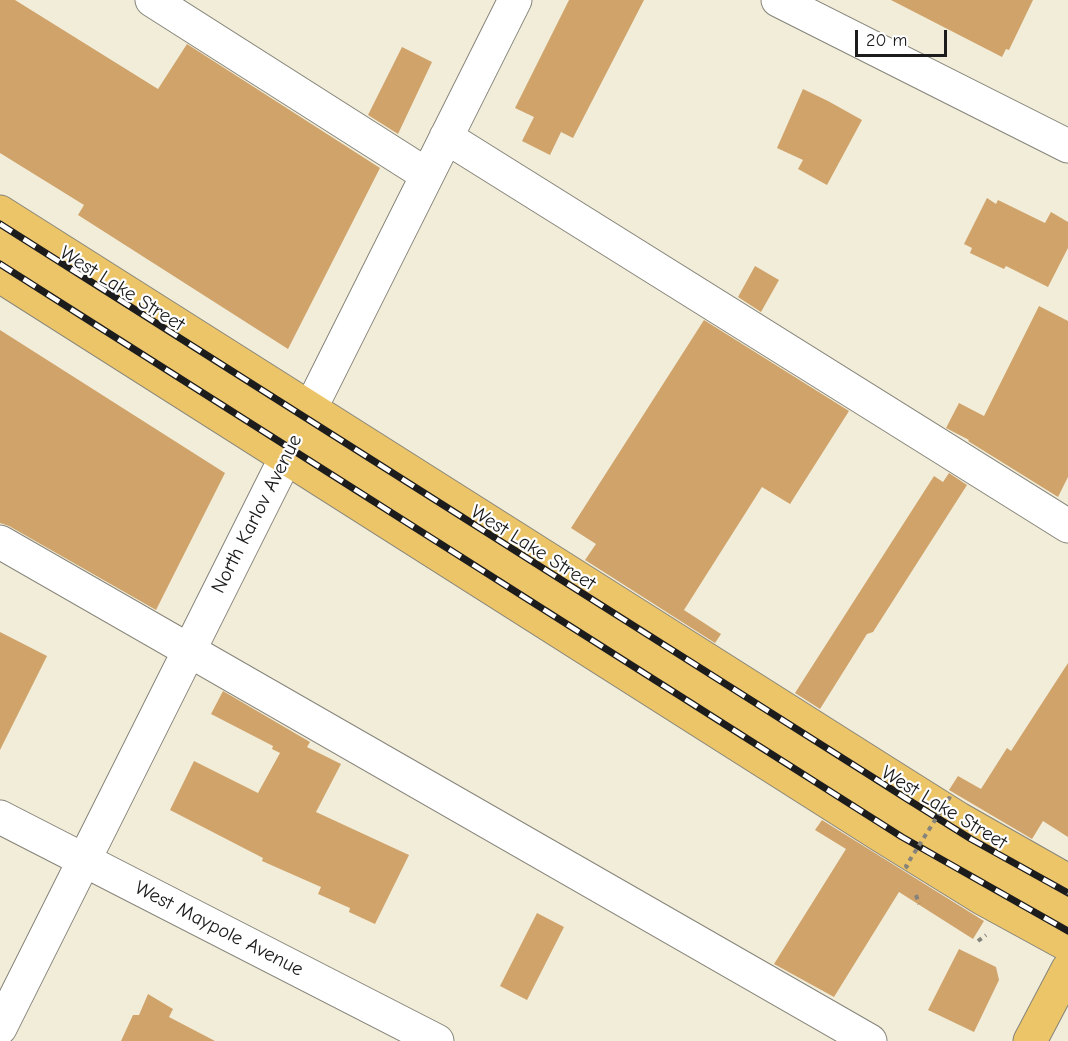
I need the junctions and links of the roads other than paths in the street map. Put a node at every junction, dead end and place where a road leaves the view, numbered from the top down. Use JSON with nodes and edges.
{"nodes":[{"id":1,"x":152,"y":0,"type":"edge"},
{"id":2,"x":515,"y":0,"type":"edge"},
{"id":3,"x":778,"y":0,"type":"edge"},
{"id":4,"x":446,"y":137,"type":"junction"},
{"id":5,"x":1068,"y":146,"type":"edge"},
{"id":6,"x":427,"y":175,"type":"junction"},
{"id":7,"x":0,"y":212,"type":"edge"},
{"id":8,"x":0,"y":244,"type":"edge"},
{"id":9,"x":0,"y":276,"type":"edge"},
{"id":10,"x":298,"y":432,"type":"junction"},
{"id":11,"x":1065,"y":516,"type":"edge"},
{"id":12,"x":0,"y":542,"type":"edge"},
{"id":13,"x":189,"y":651,"type":"junction"},
{"id":14,"x":0,"y":817,"type":"edge"},
{"id":15,"x":84,"y":861,"type":"junction"},
{"id":16,"x":1068,"y":881,"type":"edge"},
{"id":17,"x":1068,"y":912,"type":"edge"},
{"id":18,"x":1068,"y":945,"type":"edge"},
{"id":19,"x":1068,"y":969,"type":"edge"},
{"id":20,"x":0,"y":1028,"type":"edge"},
{"id":21,"x":437,"y":1041,"type":"edge"},
{"id":22,"x":870,"y":1041,"type":"edge"},
{"id":23,"x":1030,"y":1041,"type":"edge"}],
"edges":[{"from":1,"to":6,"type":"street"},
{"from":2,"to":4,"type":"street","name":"North Karlov Avenue"},
{"from":3,"to":5,"type":"street"},
{"from":4,"to":6,"type":"street","name":"North Karlov Avenue"},
{"from":4,"to":11,"type":"street"},
{"from":6,"to":10,"type":"street","name":"North Karlov Avenue"},
{"from":7,"to":10,"type":"main road","name":"West Lake Street"},
{"from":8,"to":10,"type":"main road","name":"West Lake Street"},
{"from":9,"to":10,"type":"main road","name":"West Lake Street"},
{"from":10,"to":13,"type":"street","name":"North Karlov Avenue"},
{"from":10,"to":16,"type":"main road","name":"West Lake Street"},
{"from":10,"to":17,"type":"main road","name":"West Lake Street"},
{"from":10,"to":18,"type":"main road","name":"West Lake Street"},
{"from":12,"to":13,"type":"street"},
{"from":13,"to":15,"type":"street","name":"North Karlov Avenue"},
{"from":13,"to":22,"type":"street"},
{"from":14,"to":15,"type":"street","name":"West Maypole Avenue"},
{"from":15,"to":20,"type":"street","name":"North Karlov Avenue"},
{"from":15,"to":21,"type":"street","name":"West Maypole Avenue"},
{"from":19,"to":23,"type":"main road"}]}
